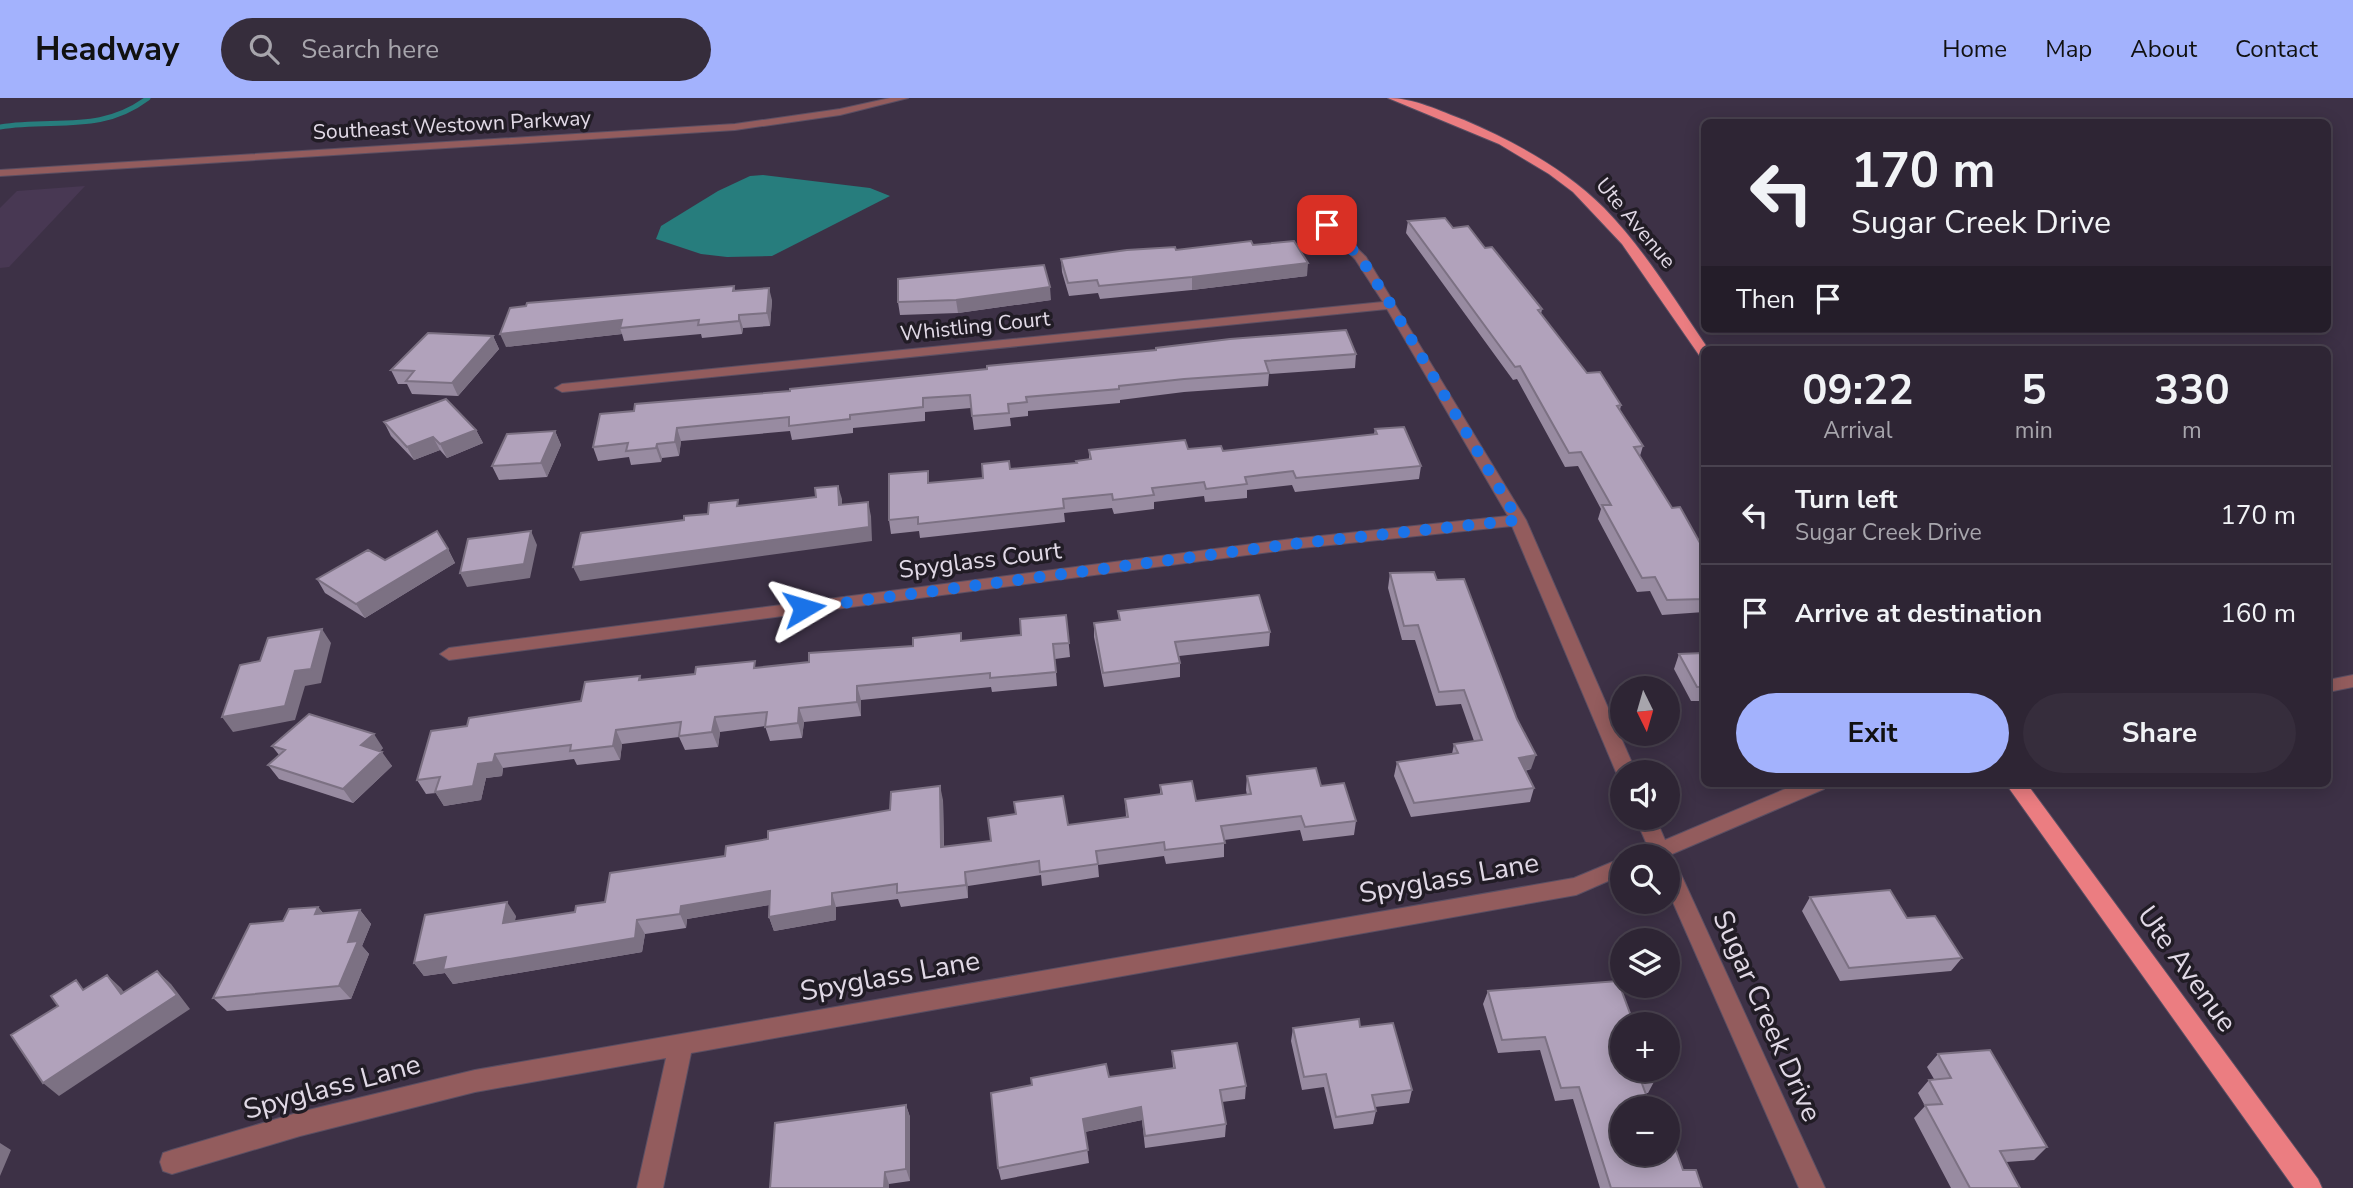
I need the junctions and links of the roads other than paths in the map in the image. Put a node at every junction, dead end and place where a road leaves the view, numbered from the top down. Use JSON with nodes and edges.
{"nodes":[{"id":1,"x":903,"y":98,"type":"edge"},
{"id":2,"x":1393,"y":98,"type":"edge"},
{"id":3,"x":0,"y":173,"type":"edge"},
{"id":4,"x":1327,"y":225,"type":"dead end"},
{"id":5,"x":1391,"y":305,"type":"junction"},
{"id":6,"x":1701,"y":348,"type":"edge"},
{"id":7,"x":562,"y":388,"type":"dead end"},
{"id":8,"x":1518,"y":520,"type":"junction"},
{"id":9,"x":449,"y":654,"type":"dead end"},
{"id":10,"x":2353,"y":681,"type":"edge"},
{"id":11,"x":2331,"y":685,"type":"edge"},
{"id":12,"x":1621,"y":760,"type":"edge"},
{"id":13,"x":1811,"y":787,"type":"edge"},
{"id":14,"x":2018,"y":787,"type":"edge"},
{"id":15,"x":1680,"y":848,"type":"edge"},
{"id":16,"x":1610,"y":871,"type":"edge"},
{"id":17,"x":1680,"y":903,"type":"edge"},
{"id":18,"x":681,"y":1044,"type":"junction"},
{"id":19,"x":172,"y":1162,"type":"dead end"},
{"id":20,"x":650,"y":1188,"type":"edge"},
{"id":21,"x":1812,"y":1188,"type":"edge"},
{"id":22,"x":2309,"y":1188,"type":"edge"}],
"edges":[{"from":1,"to":3,"type":"street","name":"Southeast Westown Parkway"},
{"from":2,"to":6,"type":"main road","name":"Ute Avenue"},
{"from":4,"to":5,"type":"street"},
{"from":5,"to":7,"type":"street","name":"Whistling Court"},
{"from":5,"to":8,"type":"street"},
{"from":8,"to":9,"type":"street","name":"Spyglass Court"},
{"from":8,"to":12,"type":"street"},
{"from":10,"to":11,"type":"street"},
{"from":13,"to":15,"type":"street"},
{"from":14,"to":22,"type":"main road","name":"Ute Avenue"},
{"from":16,"to":18,"type":"street","name":"Spyglass Lane"},
{"from":17,"to":21,"type":"street","name":"Sugar Creek Drive"},
{"from":18,"to":19,"type":"street","name":"Spyglass Lane"},
{"from":18,"to":20,"type":"street"}]}
